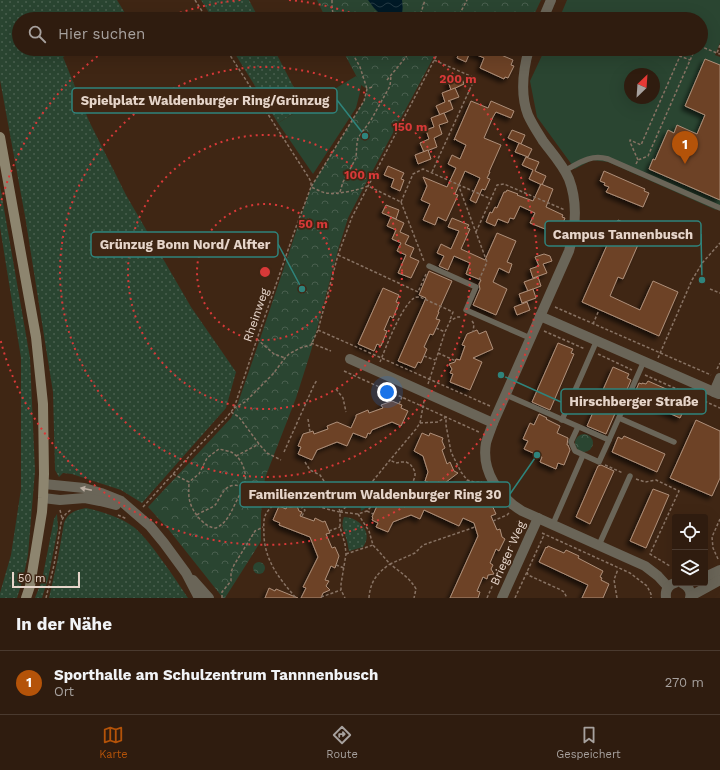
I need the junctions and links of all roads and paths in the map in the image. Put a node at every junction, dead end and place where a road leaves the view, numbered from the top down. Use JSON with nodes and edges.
{"nodes":[{"id":1,"x":195,"y":0,"type":"edge"},
{"id":2,"x":332,"y":0,"type":"edge"},
{"id":3,"x":426,"y":0,"type":"edge"},
{"id":4,"x":468,"y":0,"type":"edge"},
{"id":5,"x":551,"y":0,"type":"edge"},
{"id":6,"x":203,"y":12,"type":"edge"},
{"id":7,"x":332,"y":12,"type":"edge"},
{"id":8,"x":422,"y":12,"type":"edge"},
{"id":9,"x":461,"y":12,"type":"edge"},
{"id":10,"x":545,"y":12,"type":"edge"},
{"id":11,"x":720,"y":45,"type":"edge"},
{"id":12,"x":708,"y":49,"type":"edge"},
{"id":13,"x":717,"y":53,"type":"junction"},
{"id":14,"x":720,"y":54,"type":"edge"},
{"id":15,"x":231,"y":56,"type":"edge"},
{"id":16,"x":354,"y":56,"type":"edge"},
{"id":17,"x":406,"y":56,"type":"edge"},
{"id":18,"x":436,"y":56,"type":"edge"},
{"id":19,"x":527,"y":56,"type":"edge"},
{"id":20,"x":692,"y":56,"type":"edge"},
{"id":21,"x":434,"y":60,"type":"junction"},
{"id":22,"x":690,"y":60,"type":"junction"},
{"id":23,"x":391,"y":76,"type":"junction"},
{"id":24,"x":387,"y":80,"type":"dead end"},
{"id":25,"x":372,"y":87,"type":"dead end"},
{"id":26,"x":367,"y":89,"type":"junction"},
{"id":27,"x":0,"y":137,"type":"edge"},
{"id":28,"x":638,"y":160,"type":"junction"},
{"id":29,"x":633,"y":170,"type":"junction"},
{"id":30,"x":564,"y":171,"type":"junction"},
{"id":31,"x":432,"y":172,"type":"junction"},
{"id":32,"x":458,"y":184,"type":"junction"},
{"id":33,"x":368,"y":186,"type":"junction"},
{"id":34,"x":311,"y":187,"type":"junction"},
{"id":35,"x":340,"y":193,"type":"junction"},
{"id":36,"x":491,"y":198,"type":"junction"},
{"id":37,"x":401,"y":202,"type":"junction"},
{"id":38,"x":720,"y":208,"type":"edge"},
{"id":39,"x":576,"y":215,"type":"junction"},
{"id":40,"x":476,"y":232,"type":"junction"},
{"id":41,"x":720,"y":243,"type":"edge"},
{"id":42,"x":338,"y":255,"type":"junction"},
{"id":43,"x":429,"y":266,"type":"junction"},
{"id":44,"x":423,"y":281,"type":"junction"},
{"id":45,"x":426,"y":282,"type":"dead end"},
{"id":46,"x":476,"y":287,"type":"junction"},
{"id":47,"x":710,"y":288,"type":"dead end"},
{"id":48,"x":720,"y":293,"type":"edge"},
{"id":49,"x":546,"y":303,"type":"junction"},
{"id":50,"x":599,"y":310,"type":"dead end"},
{"id":51,"x":540,"y":316,"type":"junction"},
{"id":52,"x":466,"y":318,"type":"dead end"},
{"id":53,"x":471,"y":320,"type":"dead end"},
{"id":54,"x":450,"y":321,"type":"junction"},
{"id":55,"x":593,"y":324,"type":"junction"},
{"id":56,"x":535,"y":327,"type":"junction"},
{"id":57,"x":436,"y":328,"type":"dead end"},
{"id":58,"x":318,"y":330,"type":"junction"},
{"id":59,"x":445,"y":332,"type":"junction"},
{"id":60,"x":473,"y":332,"type":"dead end"},
{"id":61,"x":530,"y":338,"type":"junction"},
{"id":62,"x":257,"y":339,"type":"junction"},
{"id":63,"x":597,"y":340,"type":"junction"},
{"id":64,"x":311,"y":342,"type":"junction"},
{"id":65,"x":331,"y":350,"type":"dead end"},
{"id":66,"x":592,"y":352,"type":"junction"},
{"id":67,"x":438,"y":353,"type":"junction"},
{"id":68,"x":660,"y":353,"type":"junction"},
{"id":69,"x":424,"y":356,"type":"dead end"},
{"id":70,"x":285,"y":358,"type":"junction"},
{"id":71,"x":382,"y":358,"type":"junction"},
{"id":72,"x":350,"y":359,"type":"dead end"},
{"id":73,"x":435,"y":360,"type":"junction"},
{"id":74,"x":456,"y":361,"type":"dead end"},
{"id":75,"x":644,"y":361,"type":"junction"},
{"id":76,"x":720,"y":363,"type":"edge"},
{"id":77,"x":654,"y":365,"type":"junction"},
{"id":78,"x":344,"y":371,"type":"dead end"},
{"id":79,"x":376,"y":371,"type":"junction"},
{"id":80,"x":639,"y":372,"type":"junction"},
{"id":81,"x":717,"y":375,"type":"edge"},
{"id":82,"x":429,"y":379,"type":"junction"},
{"id":83,"x":317,"y":380,"type":"dead end"},
{"id":84,"x":336,"y":389,"type":"dead end"},
{"id":85,"x":425,"y":392,"type":"junction"},
{"id":86,"x":717,"y":393,"type":"edge"},
{"id":87,"x":506,"y":395,"type":"junction"},
{"id":88,"x":402,"y":397,"type":"junction"},
{"id":89,"x":399,"y":404,"type":"dead end"},
{"id":90,"x":423,"y":407,"type":"junction"},
{"id":91,"x":234,"y":408,"type":"junction"},
{"id":92,"x":720,"y":408,"type":"edge"},
{"id":93,"x":499,"y":410,"type":"junction"},
{"id":94,"x":231,"y":412,"type":"junction"},
{"id":95,"x":346,"y":412,"type":"dead end"},
{"id":96,"x":446,"y":417,"type":"junction"},
{"id":97,"x":619,"y":418,"type":"junction"},
{"id":98,"x":308,"y":419,"type":"dead end"},
{"id":99,"x":562,"y":420,"type":"junction"},
{"id":100,"x":420,"y":422,"type":"junction"},
{"id":101,"x":493,"y":423,"type":"junction"},
{"id":102,"x":578,"y":427,"type":"junction"},
{"id":103,"x":310,"y":432,"type":"dead end"},
{"id":104,"x":488,"y":436,"type":"junction"},
{"id":105,"x":609,"y":440,"type":"junction"},
{"id":106,"x":674,"y":442,"type":"dead end"},
{"id":107,"x":259,"y":444,"type":"junction"},
{"id":108,"x":284,"y":452,"type":"dead end"},
{"id":109,"x":583,"y":455,"type":"junction"},
{"id":110,"x":236,"y":456,"type":"junction"},
{"id":111,"x":281,"y":460,"type":"dead end"},
{"id":112,"x":390,"y":460,"type":"junction"},
{"id":113,"x":305,"y":462,"type":"dead end"},
{"id":114,"x":599,"y":462,"type":"junction"},
{"id":115,"x":173,"y":474,"type":"junction"},
{"id":116,"x":630,"y":476,"type":"junction"},
{"id":117,"x":492,"y":480,"type":"junction"},
{"id":118,"x":189,"y":482,"type":"junction"},
{"id":119,"x":372,"y":482,"type":"junction"},
{"id":120,"x":279,"y":483,"type":"dead end"},
{"id":121,"x":44,"y":484,"type":"junction"},
{"id":122,"x":244,"y":486,"type":"junction"},
{"id":123,"x":404,"y":488,"type":"junction"},
{"id":124,"x":293,"y":490,"type":"dead end"},
{"id":125,"x":389,"y":494,"type":"junction"},
{"id":126,"x":408,"y":496,"type":"dead end"},
{"id":127,"x":43,"y":498,"type":"junction"},
{"id":128,"x":306,"y":500,"type":"junction"},
{"id":129,"x":514,"y":506,"type":"junction"},
{"id":130,"x":76,"y":507,"type":"dead end"},
{"id":131,"x":143,"y":507,"type":"dead end"},
{"id":132,"x":367,"y":511,"type":"junction"},
{"id":133,"x":340,"y":512,"type":"junction"},
{"id":134,"x":117,"y":514,"type":"dead end"},
{"id":135,"x":358,"y":514,"type":"junction"},
{"id":136,"x":373,"y":514,"type":"dead end"},
{"id":137,"x":196,"y":515,"type":"junction"},
{"id":138,"x":132,"y":516,"type":"junction"},
{"id":139,"x":302,"y":516,"type":"dead end"},
{"id":140,"x":538,"y":518,"type":"junction"},
{"id":141,"x":720,"y":518,"type":"edge"},
{"id":142,"x":493,"y":521,"type":"dead end"},
{"id":143,"x":517,"y":521,"type":"dead end"},
{"id":144,"x":553,"y":524,"type":"junction"},
{"id":145,"x":263,"y":527,"type":"junction"},
{"id":146,"x":340,"y":527,"type":"junction"},
{"id":147,"x":475,"y":527,"type":"dead end"},
{"id":148,"x":533,"y":529,"type":"junction"},
{"id":149,"x":329,"y":531,"type":"dead end"},
{"id":150,"x":544,"y":534,"type":"junction"},
{"id":151,"x":599,"y":545,"type":"junction"},
{"id":152,"x":373,"y":546,"type":"junction"},
{"id":153,"x":346,"y":554,"type":"junction"},
{"id":154,"x":718,"y":559,"type":"dead end"},
{"id":155,"x":390,"y":564,"type":"junction"},
{"id":156,"x":336,"y":565,"type":"dead end"},
{"id":157,"x":670,"y":566,"type":"dead end"},
{"id":158,"x":344,"y":568,"type":"junction"},
{"id":159,"x":618,"y":568,"type":"junction"},
{"id":160,"x":720,"y":570,"type":"edge"},
{"id":161,"x":527,"y":572,"type":"junction"},
{"id":162,"x":186,"y":573,"type":"junction"},
{"id":163,"x":708,"y":576,"type":"edge"},
{"id":164,"x":720,"y":581,"type":"edge"},
{"id":165,"x":672,"y":585,"type":"edge"},
{"id":166,"x":688,"y":586,"type":"edge"},
{"id":167,"x":341,"y":590,"type":"junction"},
{"id":168,"x":321,"y":597,"type":"edge"},
{"id":169,"x":690,"y":597,"type":"edge"},
{"id":170,"x":26,"y":598,"type":"edge"},
{"id":171,"x":46,"y":598,"type":"edge"},
{"id":172,"x":199,"y":598,"type":"edge"},
{"id":173,"x":209,"y":598,"type":"edge"},
{"id":174,"x":222,"y":598,"type":"edge"},
{"id":175,"x":296,"y":598,"type":"edge"},
{"id":176,"x":345,"y":598,"type":"edge"},
{"id":177,"x":369,"y":598,"type":"edge"},
{"id":178,"x":414,"y":598,"type":"edge"},
{"id":179,"x":487,"y":598,"type":"edge"},
{"id":180,"x":502,"y":598,"type":"edge"},
{"id":181,"x":515,"y":598,"type":"edge"},
{"id":182,"x":567,"y":598,"type":"edge"},
{"id":183,"x":617,"y":598,"type":"edge"},
{"id":184,"x":651,"y":598,"type":"edge"},
{"id":185,"x":666,"y":598,"type":"edge"}],
"edges":[{"from":1,"to":6,"type":"path"},
{"from":2,"to":7,"type":"path"},
{"from":3,"to":8,"type":"path"},
{"from":4,"to":9,"type":"path"},
{"from":5,"to":10,"type":"street"},
{"from":11,"to":13,"type":"path"},
{"from":12,"to":13,"type":"path"},
{"from":13,"to":14,"type":"path"},
{"from":15,"to":34,"type":"path"},
{"from":16,"to":26,"type":"path"},
{"from":17,"to":23,"type":"path"},
{"from":18,"to":21,"type":"path"},
{"from":19,"to":30,"type":"street"},
{"from":20,"to":22,"type":"path"},
{"from":21,"to":31,"type":"path"},
{"from":21,"to":33,"type":"path"},
{"from":22,"to":28,"type":"path"},
{"from":22,"to":28,"type":"path"},
{"from":23,"to":24,"type":"path"},
{"from":23,"to":35,"type":"path"},
{"from":25,"to":26,"type":"path"},
{"from":26,"to":34,"type":"path","name":"Rheinweg"},
{"from":27,"to":121,"type":"main road"},
{"from":28,"to":29,"type":"path"},
{"from":29,"to":30,"type":"lane"},
{"from":29,"to":38,"type":"lane"},
{"from":30,"to":39,"type":"street"},
{"from":31,"to":32,"type":"path"},
{"from":31,"to":37,"type":"path"},
{"from":32,"to":36,"type":"path"},
{"from":32,"to":40,"type":"path"},
{"from":33,"to":35,"type":"path"},
{"from":33,"to":37,"type":"path"},
{"from":33,"to":42,"type":"path"},
{"from":34,"to":35,"type":"path"},
{"from":34,"to":62,"type":"path","name":"Rheinweg"},
{"from":36,"to":39,"type":"path"},
{"from":36,"to":40,"type":"path"},
{"from":37,"to":43,"type":"path"},
{"from":39,"to":49,"type":"street"},
{"from":40,"to":46,"type":"path"},
{"from":41,"to":68,"type":"path"},
{"from":42,"to":44,"type":"path"},
{"from":42,"to":58,"type":"path"},
{"from":43,"to":44,"type":"path"},
{"from":43,"to":46,"type":"lane"},
{"from":44,"to":45,"type":"path"},
{"from":46,"to":61,"type":"lane"},
{"from":47,"to":48,"type":"path"},
{"from":49,"to":51,"type":"street"},
{"from":49,"to":55,"type":"path"},
{"from":50,"to":55,"type":"path"},
{"from":51,"to":56,"type":"street"},
{"from":51,"to":63,"type":"street"},
{"from":52,"to":54,"type":"path"},
{"from":53,"to":60,"type":"path"},
{"from":54,"to":59,"type":"path"},
{"from":54,"to":71,"type":"path"},
{"from":55,"to":68,"type":"path"},
{"from":56,"to":61,"type":"street"},
{"from":56,"to":66,"type":"path"},
{"from":57,"to":59,"type":"path"},
{"from":58,"to":64,"type":"path"},
{"from":58,"to":71,"type":"path"},
{"from":59,"to":67,"type":"path"},
{"from":61,"to":87,"type":"street"},
{"from":62,"to":70,"type":"path"},
{"from":62,"to":91,"type":"path","name":"Rheinweg"},
{"from":63,"to":66,"type":"lane"},
{"from":63,"to":75,"type":"street"},
{"from":64,"to":65,"type":"path"},
{"from":64,"to":70,"type":"path"},
{"from":66,"to":80,"type":"path"},
{"from":66,"to":99,"type":"lane"},
{"from":67,"to":73,"type":"path"},
{"from":67,"to":74,"type":"path"},
{"from":68,"to":77,"type":"path"},
{"from":68,"to":81,"type":"path"},
{"from":69,"to":73,"type":"path"},
{"from":70,"to":91,"type":"path"},
{"from":71,"to":79,"type":"path"},
{"from":71,"to":82,"type":"path"},
{"from":72,"to":79,"type":"street"},
{"from":73,"to":82,"type":"path"},
{"from":75,"to":77,"type":"street"},
{"from":75,"to":80,"type":"lane"},
{"from":76,"to":81,"type":"path"},
{"from":77,"to":86,"type":"street"},
{"from":78,"to":88,"type":"path"},
{"from":79,"to":85,"type":"street"},
{"from":80,"to":92,"type":"path"},
{"from":80,"to":97,"type":"lane"},
{"from":81,"to":86,"type":"street"},
{"from":82,"to":85,"type":"path"},
{"from":82,"to":93,"type":"path"},
{"from":83,"to":108,"type":"path"},
{"from":84,"to":95,"type":"path"},
{"from":85,"to":90,"type":"path"},
{"from":85,"to":101,"type":"street"},
{"from":87,"to":93,"type":"street"},
{"from":87,"to":99,"type":"lane"},
{"from":88,"to":89,"type":"path"},
{"from":88,"to":90,"type":"path"},
{"from":90,"to":96,"type":"path"},
{"from":90,"to":100,"type":"path"},
{"from":91,"to":94,"type":"path","name":"Rheinweg"},
{"from":93,"to":101,"type":"street"},
{"from":94,"to":107,"type":"path"},
{"from":94,"to":115,"type":"path","name":"Rheinweg"},
{"from":96,"to":100,"type":"path"},
{"from":96,"to":104,"type":"path"},
{"from":96,"to":117,"type":"path"},
{"from":97,"to":105,"type":"lane"},
{"from":97,"to":106,"type":"lane"},
{"from":98,"to":103,"type":"path"},
{"from":99,"to":102,"type":"lane"},
{"from":100,"to":112,"type":"path"},
{"from":101,"to":104,"type":"street"},
{"from":102,"to":105,"type":"lane"},
{"from":102,"to":109,"type":"lane"},
{"from":104,"to":117,"type":"street"},
{"from":105,"to":114,"type":"lane"},
{"from":107,"to":110,"type":"path"},
{"from":107,"to":111,"type":"path"},
{"from":109,"to":114,"type":"lane"},
{"from":109,"to":144,"type":"lane"},
{"from":110,"to":118,"type":"path"},
{"from":110,"to":122,"type":"path"},
{"from":112,"to":119,"type":"path"},
{"from":112,"to":123,"type":"path"},
{"from":113,"to":133,"type":"path"},
{"from":114,"to":116,"type":"path"},
{"from":115,"to":118,"type":"path"},
{"from":115,"to":131,"type":"path","name":"Rheinweg"},
{"from":116,"to":151,"type":"lane"},
{"from":116,"to":157,"type":"path"},
{"from":117,"to":129,"type":"street"},
{"from":118,"to":137,"type":"path"},
{"from":119,"to":125,"type":"path"},
{"from":119,"to":133,"type":"path"},
{"from":120,"to":145,"type":"path"},
{"from":121,"to":127,"type":"main road"},
{"from":138,"to":121,"type":"street","one_way":true},
{"from":122,"to":137,"type":"path"},
{"from":122,"to":137,"type":"path"},
{"from":123,"to":125,"type":"path"},
{"from":123,"to":126,"type":"path"},
{"from":124,"to":128,"type":"path"},
{"from":125,"to":132,"type":"path"},
{"from":127,"to":138,"type":"street"},
{"from":127,"to":170,"type":"main road"},
{"from":128,"to":133,"type":"path"},
{"from":128,"to":139,"type":"path"},
{"from":129,"to":140,"type":"street"},
{"from":129,"to":142,"type":"path"},
{"from":130,"to":171,"type":"path"},
{"from":132,"to":135,"type":"path"},
{"from":132,"to":136,"type":"path"},
{"from":133,"to":135,"type":"path"},
{"from":133,"to":146,"type":"path"},
{"from":134,"to":138,"type":"path"},
{"from":135,"to":152,"type":"path"},
{"from":138,"to":162,"type":"street"},
{"from":140,"to":144,"type":"street"},
{"from":140,"to":148,"type":"street","name":"Brieger Weg"},
{"from":141,"to":154,"type":"path"},
{"from":143,"to":179,"type":"path"},
{"from":144,"to":151,"type":"street"},
{"from":145,"to":174,"type":"path"},
{"from":145,"to":175,"type":"path"},
{"from":146,"to":149,"type":"path"},
{"from":146,"to":153,"type":"path"},
{"from":147,"to":155,"type":"path"},
{"from":148,"to":150,"type":"path"},
{"from":148,"to":180,"type":"street","name":"Brieger Weg"},
{"from":150,"to":159,"type":"path"},
{"from":150,"to":161,"type":"path"},
{"from":151,"to":165,"type":"street"},
{"from":152,"to":153,"type":"path"},
{"from":152,"to":155,"type":"path"},
{"from":153,"to":158,"type":"path"},
{"from":155,"to":177,"type":"path"},
{"from":155,"to":178,"type":"path"},
{"from":156,"to":158,"type":"path"},
{"from":158,"to":167,"type":"path"},
{"from":159,"to":183,"type":"path"},
{"from":159,"to":184,"type":"path"},
{"from":160,"to":163,"type":"street"},
{"from":161,"to":181,"type":"path"},
{"from":161,"to":182,"type":"path"},
{"from":162,"to":172,"type":"street"},
{"from":162,"to":173,"type":"street"},
{"from":164,"to":169,"type":"street"},
{"from":165,"to":185,"type":"street"},
{"from":166,"to":169,"type":"street"},
{"from":167,"to":168,"type":"path"},
{"from":167,"to":176,"type":"path"}]}
